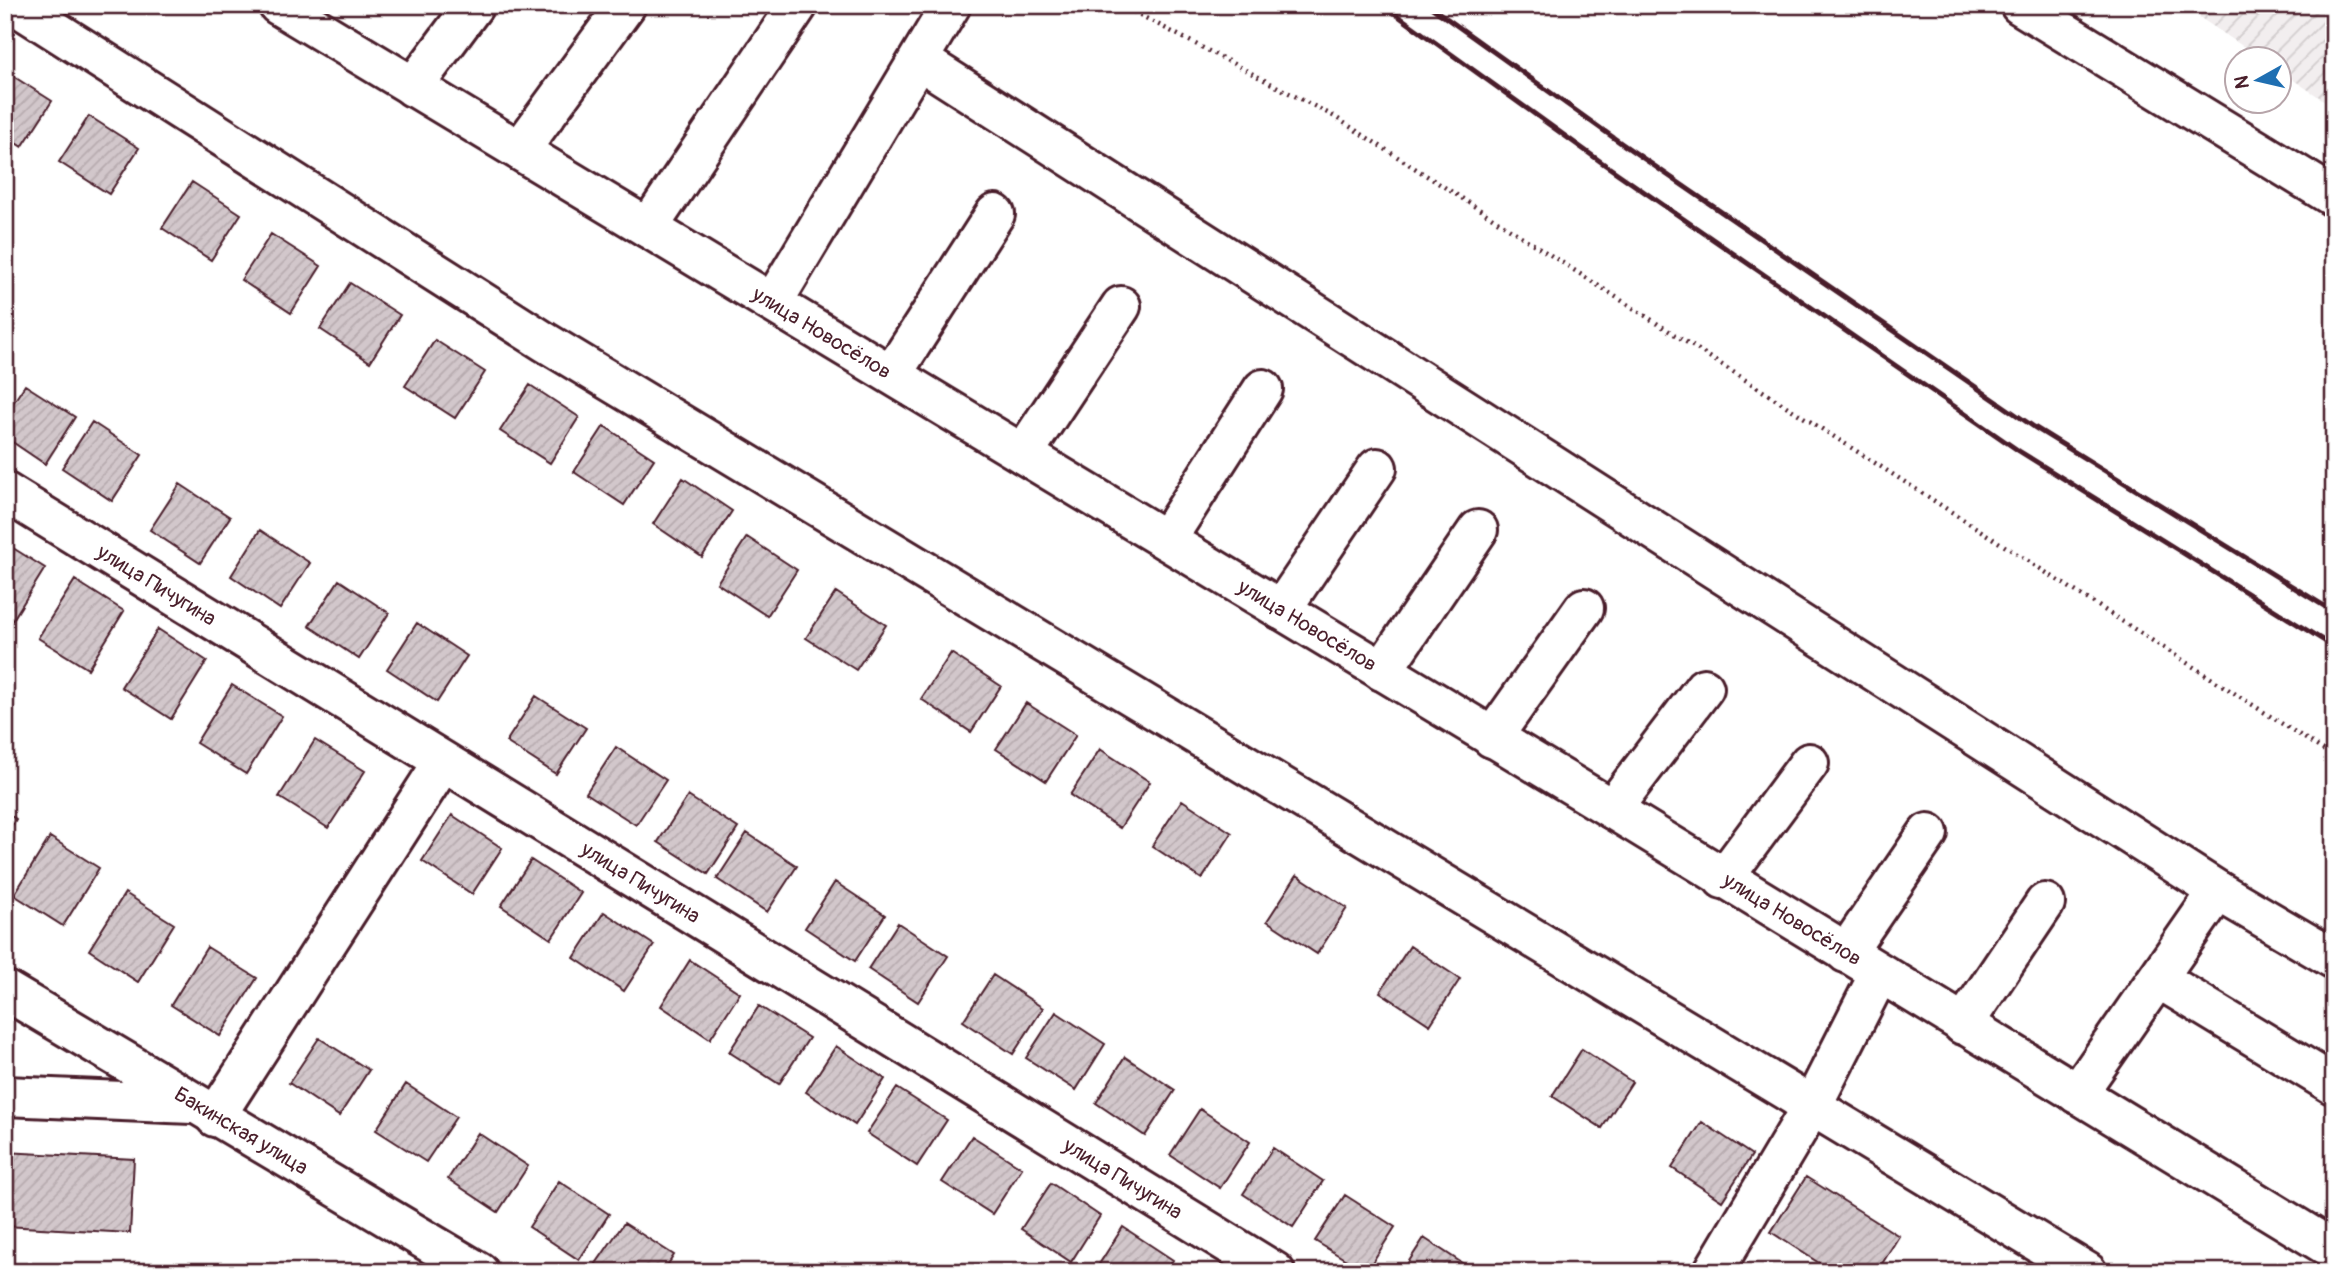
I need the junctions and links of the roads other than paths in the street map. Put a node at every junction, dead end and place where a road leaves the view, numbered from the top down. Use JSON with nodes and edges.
{"nodes":[{"id":1,"x":15,"y":5,"type":"edge"},
{"id":2,"x":474,"y":5,"type":"edge"},
{"id":3,"x":626,"y":5,"type":"edge"},
{"id":4,"x":798,"y":5,"type":"edge"},
{"id":5,"x":951,"y":5,"type":"edge"},
{"id":6,"x":2020,"y":5,"type":"edge"},
{"id":7,"x":292,"y":9,"type":"edge"},
{"id":8,"x":919,"y":60,"type":"junction"},
{"id":9,"x":413,"y":87,"type":"junction"},
{"id":10,"x":520,"y":150,"type":"junction"},
{"id":11,"x":2334,"y":197,"type":"edge"},
{"id":12,"x":995,"y":214,"type":"dead end"},
{"id":13,"x":648,"y":228,"type":"junction"},
{"id":14,"x":773,"y":302,"type":"junction"},
{"id":15,"x":1121,"y":306,"type":"dead end"},
{"id":16,"x":892,"y":374,"type":"junction"},
{"id":17,"x":1263,"y":389,"type":"dead end"},
{"id":18,"x":1023,"y":454,"type":"junction"},
{"id":19,"x":1377,"y":468,"type":"dead end"},
{"id":20,"x":5,"y":492,"type":"edge"},
{"id":21,"x":1478,"y":530,"type":"dead end"},
{"id":22,"x":1166,"y":540,"type":"junction"},
{"id":23,"x":1584,"y":608,"type":"dead end"},
{"id":24,"x":1281,"y":610,"type":"junction"},
{"id":25,"x":1382,"y":671,"type":"junction"},
{"id":26,"x":1704,"y":688,"type":"dead end"},
{"id":27,"x":1492,"y":738,"type":"junction"},
{"id":28,"x":443,"y":762,"type":"junction"},
{"id":29,"x":1809,"y":763,"type":"dead end"},
{"id":30,"x":1612,"y":809,"type":"junction"},
{"id":31,"x":1928,"y":833,"type":"dead end"},
{"id":32,"x":1723,"y":879,"type":"junction"},
{"id":33,"x":2218,"y":891,"type":"junction"},
{"id":34,"x":2045,"y":903,"type":"dead end"},
{"id":35,"x":1846,"y":953,"type":"junction"},
{"id":36,"x":2334,"y":958,"type":"edge"},
{"id":37,"x":1880,"y":974,"type":"junction"},
{"id":38,"x":2159,"y":979,"type":"junction"},
{"id":39,"x":5,"y":990,"type":"edge"},
{"id":40,"x":1964,"y":1025,"type":"junction"},
{"id":41,"x":2334,"y":1086,"type":"edge"},
{"id":42,"x":2077,"y":1094,"type":"junction"},
{"id":43,"x":5,"y":1096,"type":"edge"},
{"id":44,"x":1813,"y":1104,"type":"junction"},
{"id":45,"x":205,"y":1110,"type":"junction"},
{"id":46,"x":2334,"y":1250,"type":"edge"},
{"id":47,"x":479,"y":1272,"type":"edge"},
{"id":48,"x":1275,"y":1272,"type":"edge"},
{"id":49,"x":1713,"y":1272,"type":"edge"},
{"id":50,"x":2087,"y":1272,"type":"edge"}],
"edges":[{"from":1,"to":44,"type":"street"},
{"from":2,"to":9,"type":"street"},
{"from":3,"to":10,"type":"street"},
{"from":4,"to":13,"type":"street"},
{"from":5,"to":8,"type":"street"},
{"from":6,"to":11,"type":"street"},
{"from":7,"to":9,"type":"street","name":"улица Новосёлов"},
{"from":8,"to":14,"type":"street"},
{"from":8,"to":33,"type":"street"},
{"from":9,"to":10,"type":"street","name":"улица Новосёлов"},
{"from":10,"to":13,"type":"street","name":"улица Новосёлов"},
{"from":12,"to":16,"type":"street"},
{"from":13,"to":14,"type":"street","name":"улица Новосёлов"},
{"from":14,"to":16,"type":"street","name":"улица Новосёлов"},
{"from":15,"to":18,"type":"street"},
{"from":16,"to":18,"type":"street","name":"улица Новосёлов"},
{"from":17,"to":22,"type":"street"},
{"from":18,"to":22,"type":"street","name":"улица Новосёлов"},
{"from":19,"to":24,"type":"street"},
{"from":20,"to":28,"type":"street","name":"улица Пичугина"},
{"from":21,"to":25,"type":"street"},
{"from":22,"to":24,"type":"street","name":"улица Новосёлов"},
{"from":23,"to":27,"type":"street"},
{"from":24,"to":25,"type":"street","name":"улица Новосёлов"},
{"from":25,"to":27,"type":"street","name":"улица Новосёлов"},
{"from":26,"to":30,"type":"street"},
{"from":27,"to":30,"type":"street","name":"улица Новосёлов"},
{"from":28,"to":45,"type":"street"},
{"from":28,"to":48,"type":"street","name":"улица Пичугина"},
{"from":29,"to":32,"type":"street"},
{"from":30,"to":32,"type":"street","name":"улица Новосёлов"},
{"from":31,"to":35,"type":"street"},
{"from":32,"to":35,"type":"street","name":"улица Новосёлов"},
{"from":33,"to":36,"type":"street"},
{"from":33,"to":38,"type":"street"},
{"from":34,"to":40,"type":"street"},
{"from":35,"to":37,"type":"street","name":"улица Новосёлов"},
{"from":37,"to":40,"type":"street","name":"улица Новосёлов"},
{"from":37,"to":44,"type":"street"},
{"from":38,"to":41,"type":"street"},
{"from":38,"to":42,"type":"street"},
{"from":39,"to":45,"type":"street","name":"Бакинская улица"},
{"from":40,"to":42,"type":"street","name":"улица Новосёлов"},
{"from":42,"to":46,"type":"street","name":"улица Новосёлов"},
{"from":43,"to":45,"type":"street"},
{"from":44,"to":49,"type":"street"},
{"from":44,"to":50,"type":"street"},
{"from":45,"to":47,"type":"street","name":"Бакинская улица"}]}
